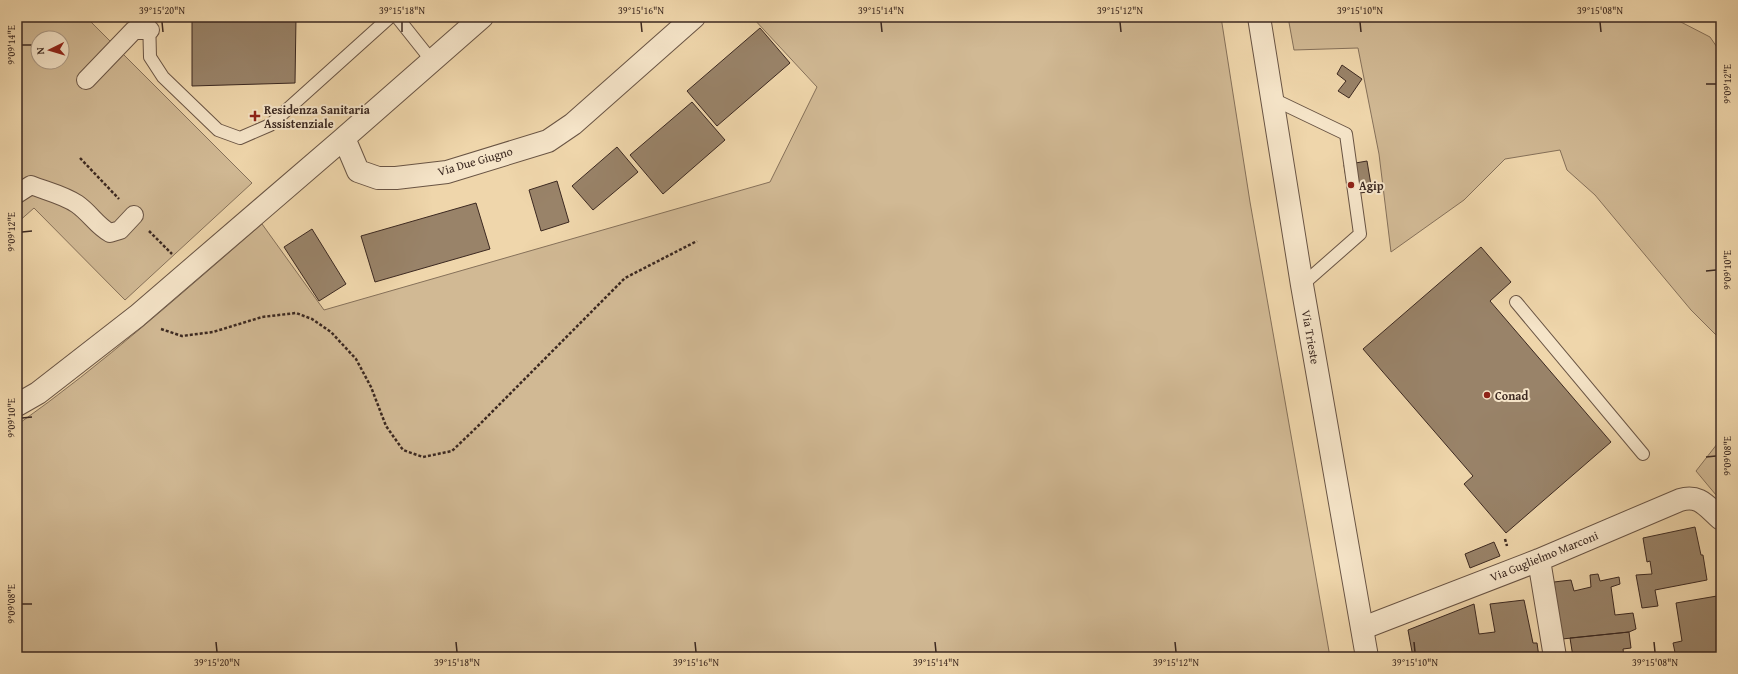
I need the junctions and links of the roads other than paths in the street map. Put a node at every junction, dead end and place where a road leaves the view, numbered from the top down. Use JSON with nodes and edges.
{"nodes":[{"id":1,"x":390,"y":17,"type":"edge"},
{"id":2,"x":396,"y":17,"type":"edge"},
{"id":3,"x":482,"y":17,"type":"edge"},
{"id":4,"x":694,"y":17,"type":"edge"},
{"id":5,"x":1258,"y":17,"type":"edge"},
{"id":6,"x":149,"y":23,"type":"edge"},
{"id":7,"x":432,"y":60,"type":"junction"},
{"id":8,"x":86,"y":80,"type":"dead end"},
{"id":9,"x":1273,"y":99,"type":"junction"},
{"id":10,"x":344,"y":138,"type":"junction"},
{"id":11,"x":17,"y":194,"type":"edge"},
{"id":12,"x":134,"y":215,"type":"dead end"},
{"id":13,"x":1302,"y":285,"type":"junction"},
{"id":14,"x":1516,"y":302,"type":"dead end"},
{"id":15,"x":17,"y":405,"type":"edge"},
{"id":16,"x":1643,"y":454,"type":"dead end"},
{"id":17,"x":1721,"y":519,"type":"edge"},
{"id":18,"x":1539,"y":560,"type":"junction"},
{"id":19,"x":1362,"y":628,"type":"junction"},
{"id":20,"x":1368,"y":657,"type":"edge"},
{"id":21,"x":1556,"y":657,"type":"edge"}],
"edges":[{"from":1,"to":6,"type":"lane"},
{"from":2,"to":7,"type":"lane"},
{"from":3,"to":7,"type":"street"},
{"from":4,"to":10,"type":"street","name":"Via Due Giugno"},
{"from":5,"to":9,"type":"street","name":"Via Trieste"},
{"from":6,"to":8,"type":"street"},
{"from":7,"to":10,"type":"street"},
{"from":9,"to":13,"type":"street","name":"Via Trieste"},
{"from":9,"to":13,"type":"lane"},
{"from":10,"to":15,"type":"street"},
{"from":11,"to":12,"type":"street"},
{"from":13,"to":19,"type":"street","name":"Via Trieste"},
{"from":14,"to":16,"type":"lane"},
{"from":17,"to":18,"type":"street","name":"Via Guglielmo Marconi"},
{"from":18,"to":19,"type":"street","name":"Via Guglielmo Marconi"},
{"from":18,"to":21,"type":"street"},
{"from":19,"to":20,"type":"street","name":"Via Trieste"}]}
